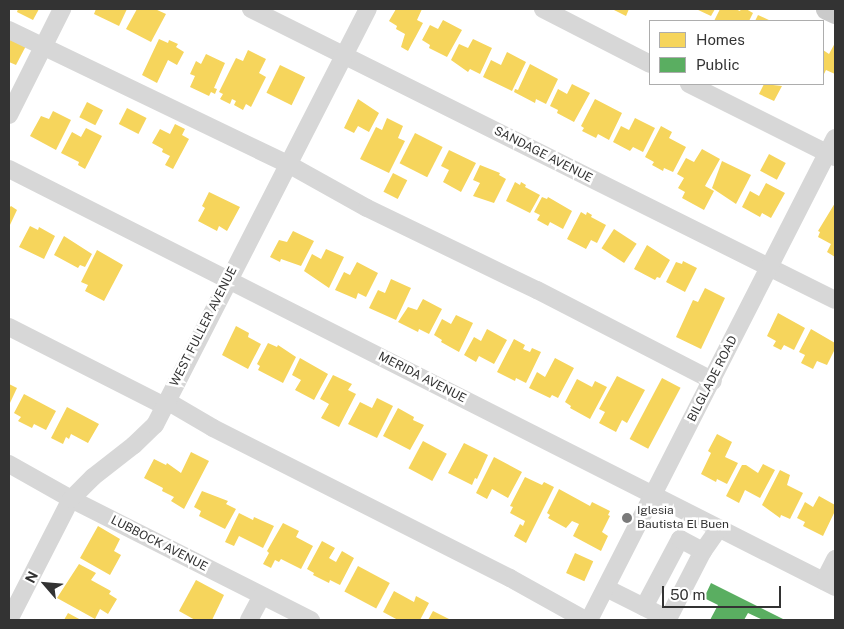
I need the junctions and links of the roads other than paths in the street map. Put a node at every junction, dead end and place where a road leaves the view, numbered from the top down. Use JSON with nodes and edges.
{"nodes":[{"id":1,"x":62,"y":9,"type":"edge"},
{"id":2,"x":251,"y":9,"type":"edge"},
{"id":3,"x":368,"y":9,"type":"edge"},
{"id":4,"x":543,"y":9,"type":"edge"},
{"id":5,"x":826,"y":9,"type":"edge"},
{"id":6,"x":835,"y":14,"type":"edge"},
{"id":7,"x":9,"y":30,"type":"edge"},
{"id":8,"x":43,"y":47,"type":"junction"},
{"id":9,"x":344,"y":55,"type":"junction"},
{"id":10,"x":649,"y":63,"type":"edge"},
{"id":11,"x":691,"y":85,"type":"edge"},
{"id":12,"x":9,"y":115,"type":"edge"},
{"id":13,"x":835,"y":138,"type":"edge"},
{"id":14,"x":831,"y":155,"type":"edge"},
{"id":15,"x":288,"y":164,"type":"junction"},
{"id":16,"x":9,"y":169,"type":"edge"},
{"id":17,"x":770,"y":269,"type":"junction"},
{"id":18,"x":228,"y":280,"type":"junction"},
{"id":19,"x":835,"y":300,"type":"edge"},
{"id":20,"x":9,"y":327,"type":"edge"},
{"id":21,"x":712,"y":381,"type":"junction"},
{"id":22,"x":166,"y":403,"type":"junction"},
{"id":23,"x":9,"y":464,"type":"edge"},
{"id":24,"x":653,"y":495,"type":"junction"},
{"id":25,"x":71,"y":499,"type":"junction"},
{"id":26,"x":718,"y":528,"type":"junction"},
{"id":27,"x":704,"y":551,"type":"junction"},
{"id":28,"x":835,"y":559,"type":"edge"},
{"id":29,"x":830,"y":584,"type":"edge"},
{"id":30,"x":606,"y":588,"type":"junction"},
{"id":31,"x":262,"y":596,"type":"junction"},
{"id":32,"x":644,"y":608,"type":"junction"},
{"id":33,"x":9,"y":620,"type":"edge"},
{"id":34,"x":250,"y":620,"type":"edge"},
{"id":35,"x":311,"y":620,"type":"edge"},
{"id":36,"x":586,"y":620,"type":"edge"},
{"id":37,"x":590,"y":620,"type":"edge"},
{"id":38,"x":668,"y":620,"type":"edge"}],
"edges":[{"from":1,"to":8,"type":"street"},
{"from":2,"to":9,"type":"street","name":"SANDAGE AVENUE"},
{"from":3,"to":9,"type":"street","name":"WEST FULLER AVENUE"},
{"from":4,"to":10,"type":"street"},
{"from":5,"to":6,"type":"main road"},
{"from":7,"to":8,"type":"street"},
{"from":8,"to":12,"type":"street"},
{"from":8,"to":15,"type":"street"},
{"from":9,"to":15,"type":"street","name":"WEST FULLER AVENUE"},
{"from":9,"to":17,"type":"street","name":"SANDAGE AVENUE"},
{"from":11,"to":14,"type":"street"},
{"from":13,"to":14,"type":"street","name":"BILGLADE ROAD"},
{"from":14,"to":17,"type":"street","name":"BILGLADE ROAD"},
{"from":15,"to":18,"type":"street","name":"WEST FULLER AVENUE"},
{"from":15,"to":21,"type":"street"},
{"from":16,"to":18,"type":"street","name":"MERIDA AVENUE"},
{"from":17,"to":19,"type":"street","name":"SANDAGE AVENUE"},
{"from":17,"to":21,"type":"street","name":"BILGLADE ROAD"},
{"from":18,"to":22,"type":"street","name":"WEST FULLER AVENUE"},
{"from":18,"to":24,"type":"street","name":"MERIDA AVENUE"},
{"from":20,"to":22,"type":"street"},
{"from":21,"to":24,"type":"street","name":"BILGLADE ROAD"},
{"from":22,"to":25,"type":"street","name":"WEST FULLER AVENUE"},
{"from":22,"to":36,"type":"street"},
{"from":23,"to":25,"type":"street","name":"LUBBOCK AVENUE"},
{"from":24,"to":26,"type":"street","name":"MERIDA AVENUE"},
{"from":24,"to":30,"type":"street","name":"BILGLADE ROAD"},
{"from":25,"to":31,"type":"street","name":"LUBBOCK AVENUE"},
{"from":25,"to":33,"type":"street","name":"WEST FULLER AVENUE"},
{"from":26,"to":27,"type":"street"},
{"from":26,"to":29,"type":"street","name":"MERIDA AVENUE"},
{"from":27,"to":32,"type":"street"},
{"from":27,"to":38,"type":"street"},
{"from":28,"to":29,"type":"street"},
{"from":30,"to":32,"type":"street"},
{"from":30,"to":37,"type":"street","name":"BILGLADE ROAD"},
{"from":31,"to":34,"type":"street"},
{"from":31,"to":35,"type":"street","name":"LUBBOCK AVENUE"},
{"from":32,"to":38,"type":"street"}]}
